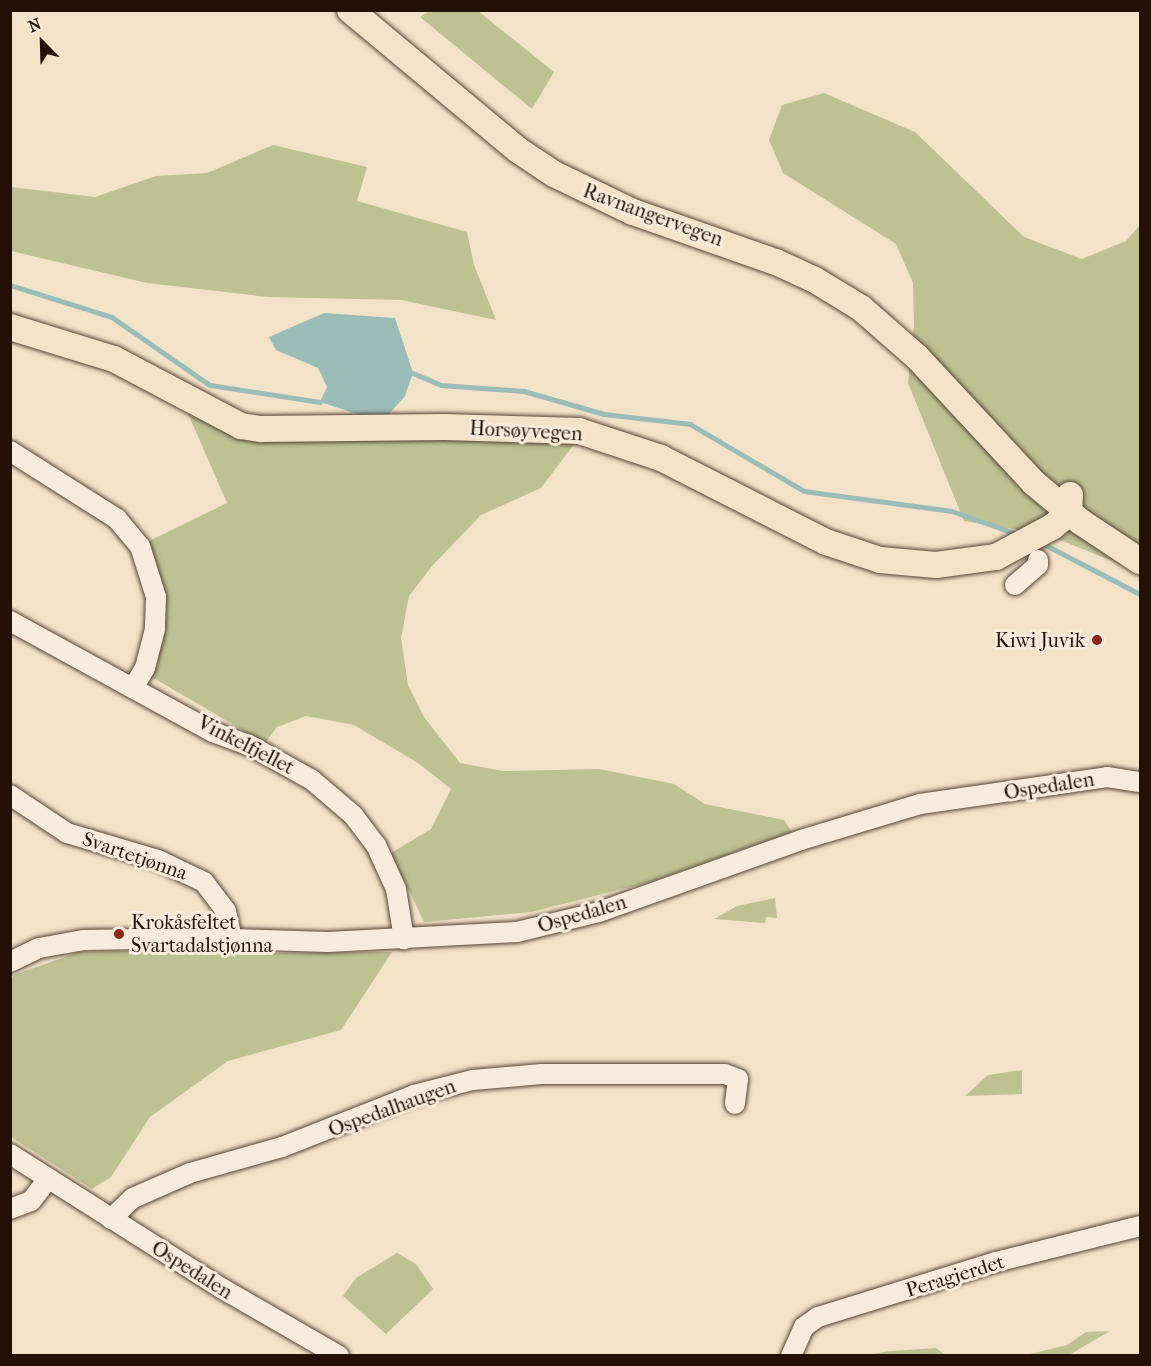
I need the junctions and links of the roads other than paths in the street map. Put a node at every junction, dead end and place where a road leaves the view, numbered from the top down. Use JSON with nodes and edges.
{"nodes":[{"id":1,"x":350,"y":10,"type":"edge"},
{"id":2,"x":10,"y":327,"type":"edge"},
{"id":3,"x":10,"y":451,"type":"edge"},
{"id":4,"x":1063,"y":502,"type":"junction"},
{"id":5,"x":1140,"y":546,"type":"edge"},
{"id":6,"x":1033,"y":548,"type":"junction"},
{"id":7,"x":1140,"y":561,"type":"edge"},
{"id":8,"x":1015,"y":585,"type":"dead end"},
{"id":9,"x":10,"y":621,"type":"edge"},
{"id":10,"x":134,"y":686,"type":"junction"},
{"id":11,"x":1140,"y":782,"type":"edge"},
{"id":12,"x":10,"y":795,"type":"edge"},
{"id":13,"x":232,"y":939,"type":"junction"},
{"id":14,"x":404,"y":939,"type":"junction"},
{"id":15,"x":10,"y":962,"type":"edge"},
{"id":16,"x":735,"y":1104,"type":"dead end"},
{"id":17,"x":10,"y":1154,"type":"edge"},
{"id":18,"x":48,"y":1179,"type":"junction"},
{"id":19,"x":10,"y":1209,"type":"edge"},
{"id":20,"x":111,"y":1219,"type":"junction"},
{"id":21,"x":1140,"y":1226,"type":"edge"},
{"id":22,"x":339,"y":1356,"type":"edge"},
{"id":23,"x":791,"y":1356,"type":"edge"}],
"edges":[{"from":1,"to":4,"type":"main road","name":"Ravnangervegen"},
{"from":2,"to":6,"type":"main road","name":"Horsøyvegen"},
{"from":3,"to":10,"type":"street"},
{"from":4,"to":5,"type":"main road","name":"Ravnangervegen"},
{"from":4,"to":6,"type":"main road","name":"Horsøyvegen"},
{"from":4,"to":7,"type":"main road","name":"Ravnangervegen"},
{"from":6,"to":8,"type":"street"},
{"from":9,"to":10,"type":"street","name":"Vinkelfjellet"},
{"from":10,"to":14,"type":"street","name":"Vinkelfjellet"},
{"from":11,"to":14,"type":"street","name":"Ospedalen"},
{"from":12,"to":13,"type":"street","name":"Svartetjønna"},
{"from":13,"to":14,"type":"street","name":"Ospedalen"},
{"from":13,"to":15,"type":"street","name":"Ospedalen"},
{"from":16,"to":20,"type":"street","name":"Ospedalhaugen"},
{"from":17,"to":18,"type":"street","name":"Ospedalen"},
{"from":18,"to":19,"type":"street"},
{"from":18,"to":20,"type":"street","name":"Ospedalen"},
{"from":20,"to":22,"type":"street","name":"Ospedalen"},
{"from":21,"to":23,"type":"street","name":"Peragjerdet"}]}
